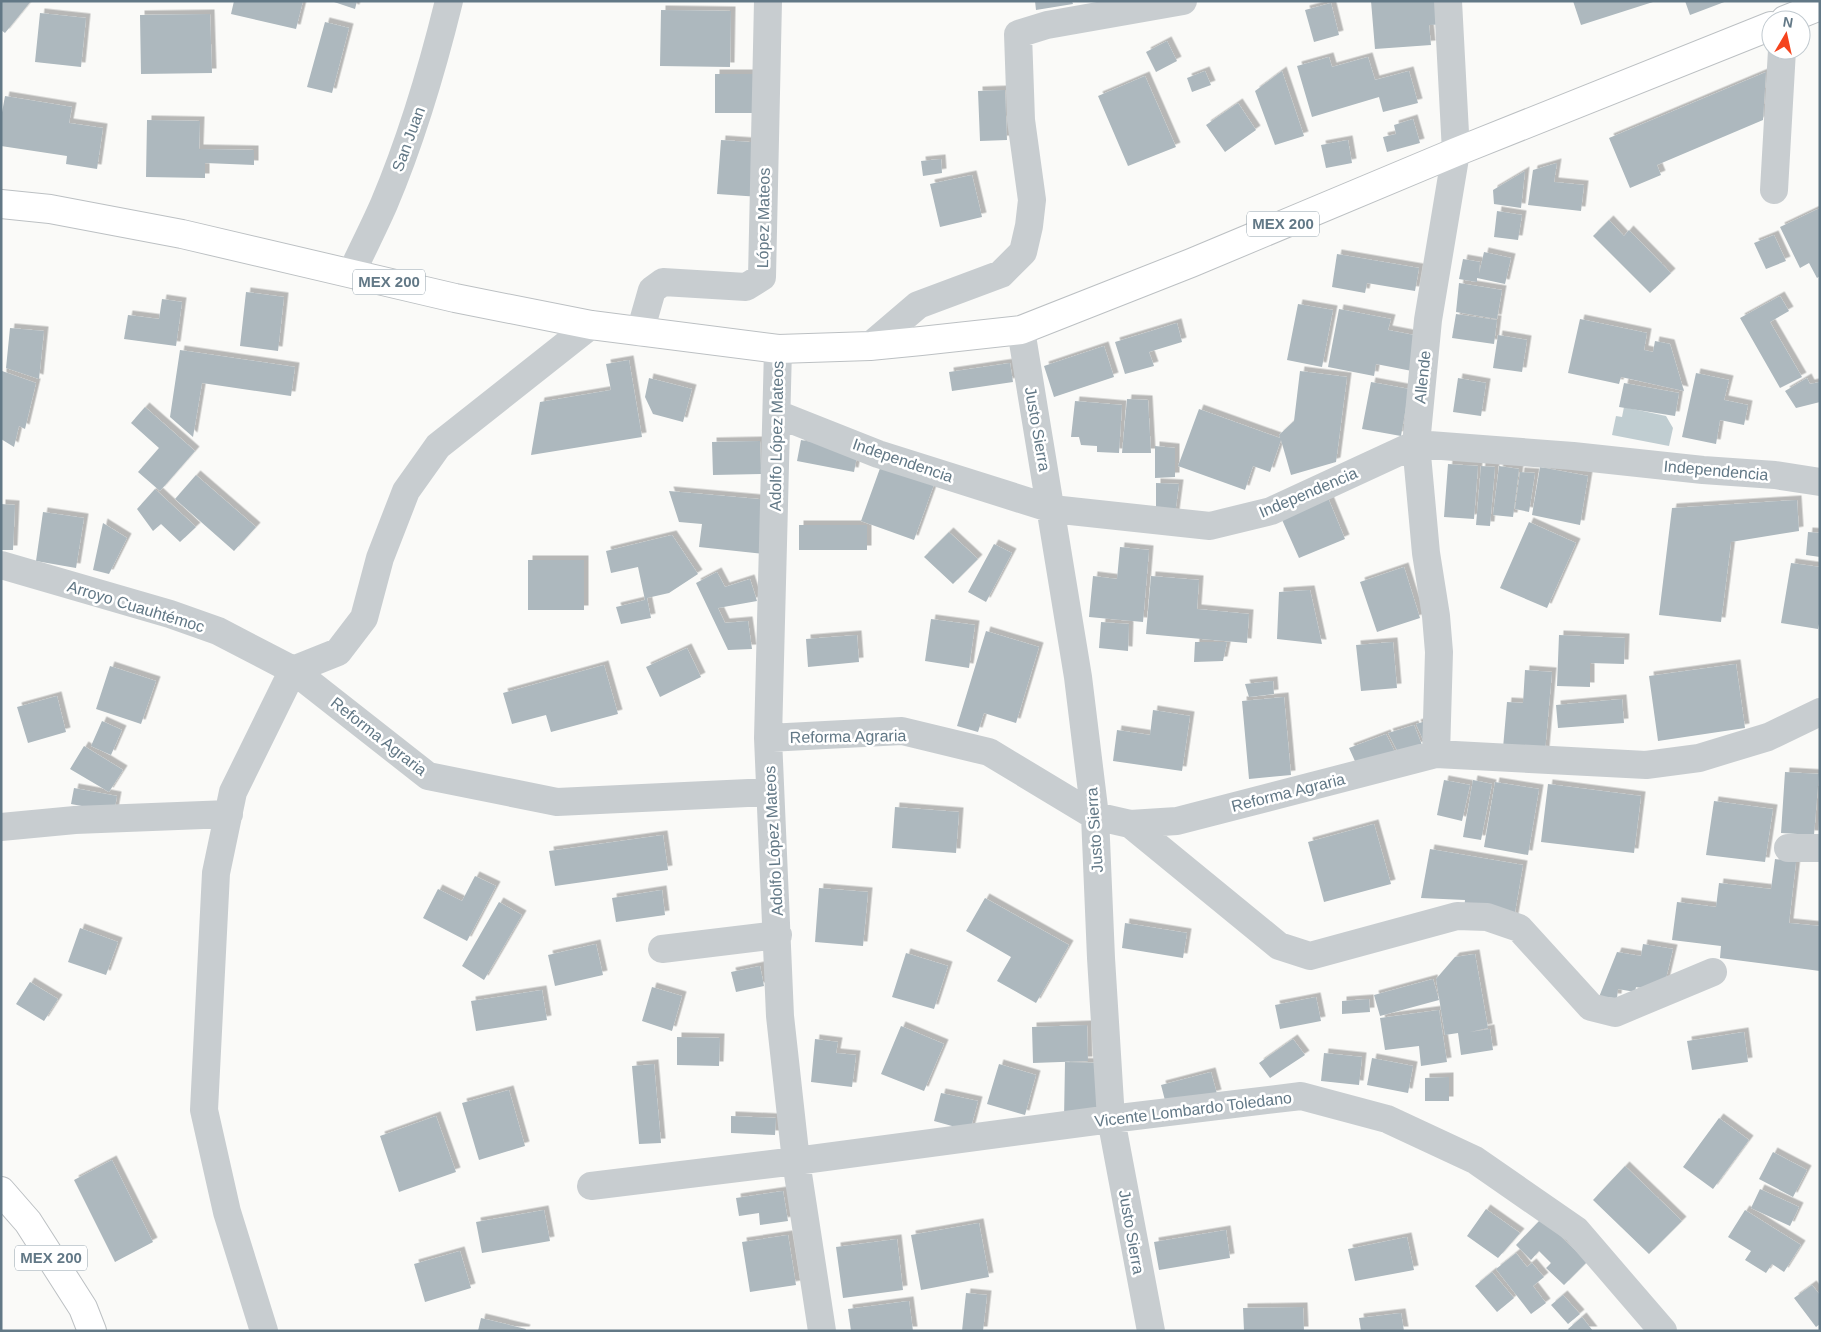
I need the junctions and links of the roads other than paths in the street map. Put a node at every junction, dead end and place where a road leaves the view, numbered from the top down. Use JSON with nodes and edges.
{"nodes":[{"id":1,"x":449,"y":1,"type":"edge"},
{"id":2,"x":768,"y":1,"type":"edge"},
{"id":3,"x":1183,"y":1,"type":"edge"},
{"id":4,"x":1448,"y":1,"type":"edge"},
{"id":5,"x":1761,"y":30,"type":"edge"},
{"id":6,"x":1781,"y":60,"type":"edge"},
{"id":7,"x":1456,"y":152,"type":"junction"},
{"id":8,"x":1774,"y":190,"type":"dead end"},
{"id":9,"x":1,"y":204,"type":"edge"},
{"id":10,"x":352,"y":272,"type":"junction"},
{"id":11,"x":591,"y":324,"type":"junction"},
{"id":12,"x":1021,"y":330,"type":"junction"},
{"id":13,"x":640,"y":332,"type":"junction"},
{"id":14,"x":870,"y":346,"type":"junction"},
{"id":15,"x":778,"y":349,"type":"junction"},
{"id":16,"x":777,"y":414,"type":"junction"},
{"id":17,"x":1416,"y":444,"type":"junction"},
{"id":18,"x":1820,"y":482,"type":"edge"},
{"id":19,"x":1052,"y":509,"type":"junction"},
{"id":20,"x":1,"y":566,"type":"edge"},
{"id":21,"x":293,"y":670,"type":"junction"},
{"id":22,"x":1820,"y":712,"type":"edge"},
{"id":23,"x":768,"y":738,"type":"junction"},
{"id":24,"x":1436,"y":754,"type":"junction"},
{"id":25,"x":770,"y":792,"type":"junction"},
{"id":26,"x":229,"y":814,"type":"junction"},
{"id":27,"x":1095,"y":816,"type":"junction"},
{"id":28,"x":1130,"y":824,"type":"junction"},
{"id":29,"x":1,"y":827,"type":"edge"},
{"id":30,"x":1788,"y":848,"type":"dead end"},
{"id":31,"x":1820,"y":848,"type":"edge"},
{"id":32,"x":778,"y":935,"type":"junction"},
{"id":33,"x":662,"y":950,"type":"dead end"},
{"id":34,"x":1713,"y":972,"type":"dead end"},
{"id":35,"x":1111,"y":1119,"type":"junction"},
{"id":36,"x":796,"y":1161,"type":"junction"},
{"id":37,"x":591,"y":1186,"type":"dead end"},
{"id":38,"x":1,"y":1191,"type":"edge"},
{"id":39,"x":92,"y":1331,"type":"edge"},
{"id":40,"x":264,"y":1331,"type":"edge"},
{"id":41,"x":822,"y":1331,"type":"edge"},
{"id":42,"x":1151,"y":1331,"type":"edge"},
{"id":43,"x":1663,"y":1331,"type":"edge"}],
"edges":[{"from":1,"to":10,"type":"street","name":"San Juan"},
{"from":2,"to":13,"type":"street","name":"López Mateos"},
{"from":3,"to":14,"type":"street"},
{"from":4,"to":7,"type":"street","name":"Allende"},
{"from":5,"to":7,"type":"highway","number":"MEX 200"},
{"from":6,"to":8,"type":"street"},
{"from":7,"to":12,"type":"highway","number":"MEX 200"},
{"from":7,"to":17,"type":"street","name":"Allende"},
{"from":9,"to":10,"type":"highway","number":"MEX 200"},
{"from":10,"to":11,"type":"highway","number":"MEX 200"},
{"from":11,"to":13,"type":"highway","number":"MEX 200"},
{"from":11,"to":21,"type":"street"},
{"from":12,"to":14,"type":"highway","number":"MEX 200"},
{"from":12,"to":19,"type":"street","name":"Justo Sierra"},
{"from":13,"to":15,"type":"highway","number":"MEX 200"},
{"from":14,"to":15,"type":"highway","number":"MEX 200"},
{"from":15,"to":16,"type":"street","name":"Adolfo López Mateos"},
{"from":16,"to":19,"type":"street","name":"Independencia"},
{"from":16,"to":23,"type":"street","name":"Adolfo López Mateos"},
{"from":17,"to":18,"type":"street","name":"Independencia"},
{"from":17,"to":19,"type":"street","name":"Independencia"},
{"from":17,"to":24,"type":"street","name":"Allende"},
{"from":19,"to":27,"type":"street","name":"Justo Sierra"},
{"from":20,"to":21,"type":"street","name":"Arroyo Cuauhtémoc"},
{"from":21,"to":25,"type":"street","name":"Reforma Agraria"},
{"from":21,"to":26,"type":"street"},
{"from":22,"to":24,"type":"street","name":"Reforma Agraria"},
{"from":23,"to":25,"type":"street","name":"Adolfo López Mateos"},
{"from":23,"to":27,"type":"street","name":"Reforma Agraria"},
{"from":24,"to":28,"type":"street","name":"Reforma Agraria"},
{"from":25,"to":32,"type":"street","name":"Adolfo López Mateos"},
{"from":26,"to":29,"type":"street"},
{"from":26,"to":40,"type":"street"},
{"from":27,"to":28,"type":"street","name":"Reforma Agraria"},
{"from":27,"to":35,"type":"street","name":"Justo Sierra"},
{"from":28,"to":34,"type":"street"},
{"from":30,"to":31,"type":"street"},
{"from":32,"to":33,"type":"street"},
{"from":32,"to":36,"type":"street","name":"Adolfo López Mateos"},
{"from":35,"to":36,"type":"street","name":"Vicente Lombardo Toledano"},
{"from":35,"to":42,"type":"street","name":"Justo Sierra"},
{"from":35,"to":43,"type":"street","name":"Vicente Lombardo Toledano"},
{"from":36,"to":37,"type":"street","name":"Vicente Lombardo Toledano"},
{"from":36,"to":41,"type":"street","name":"Adolfo López Mateos"},
{"from":38,"to":39,"type":"highway","number":"MEX 200"}]}
